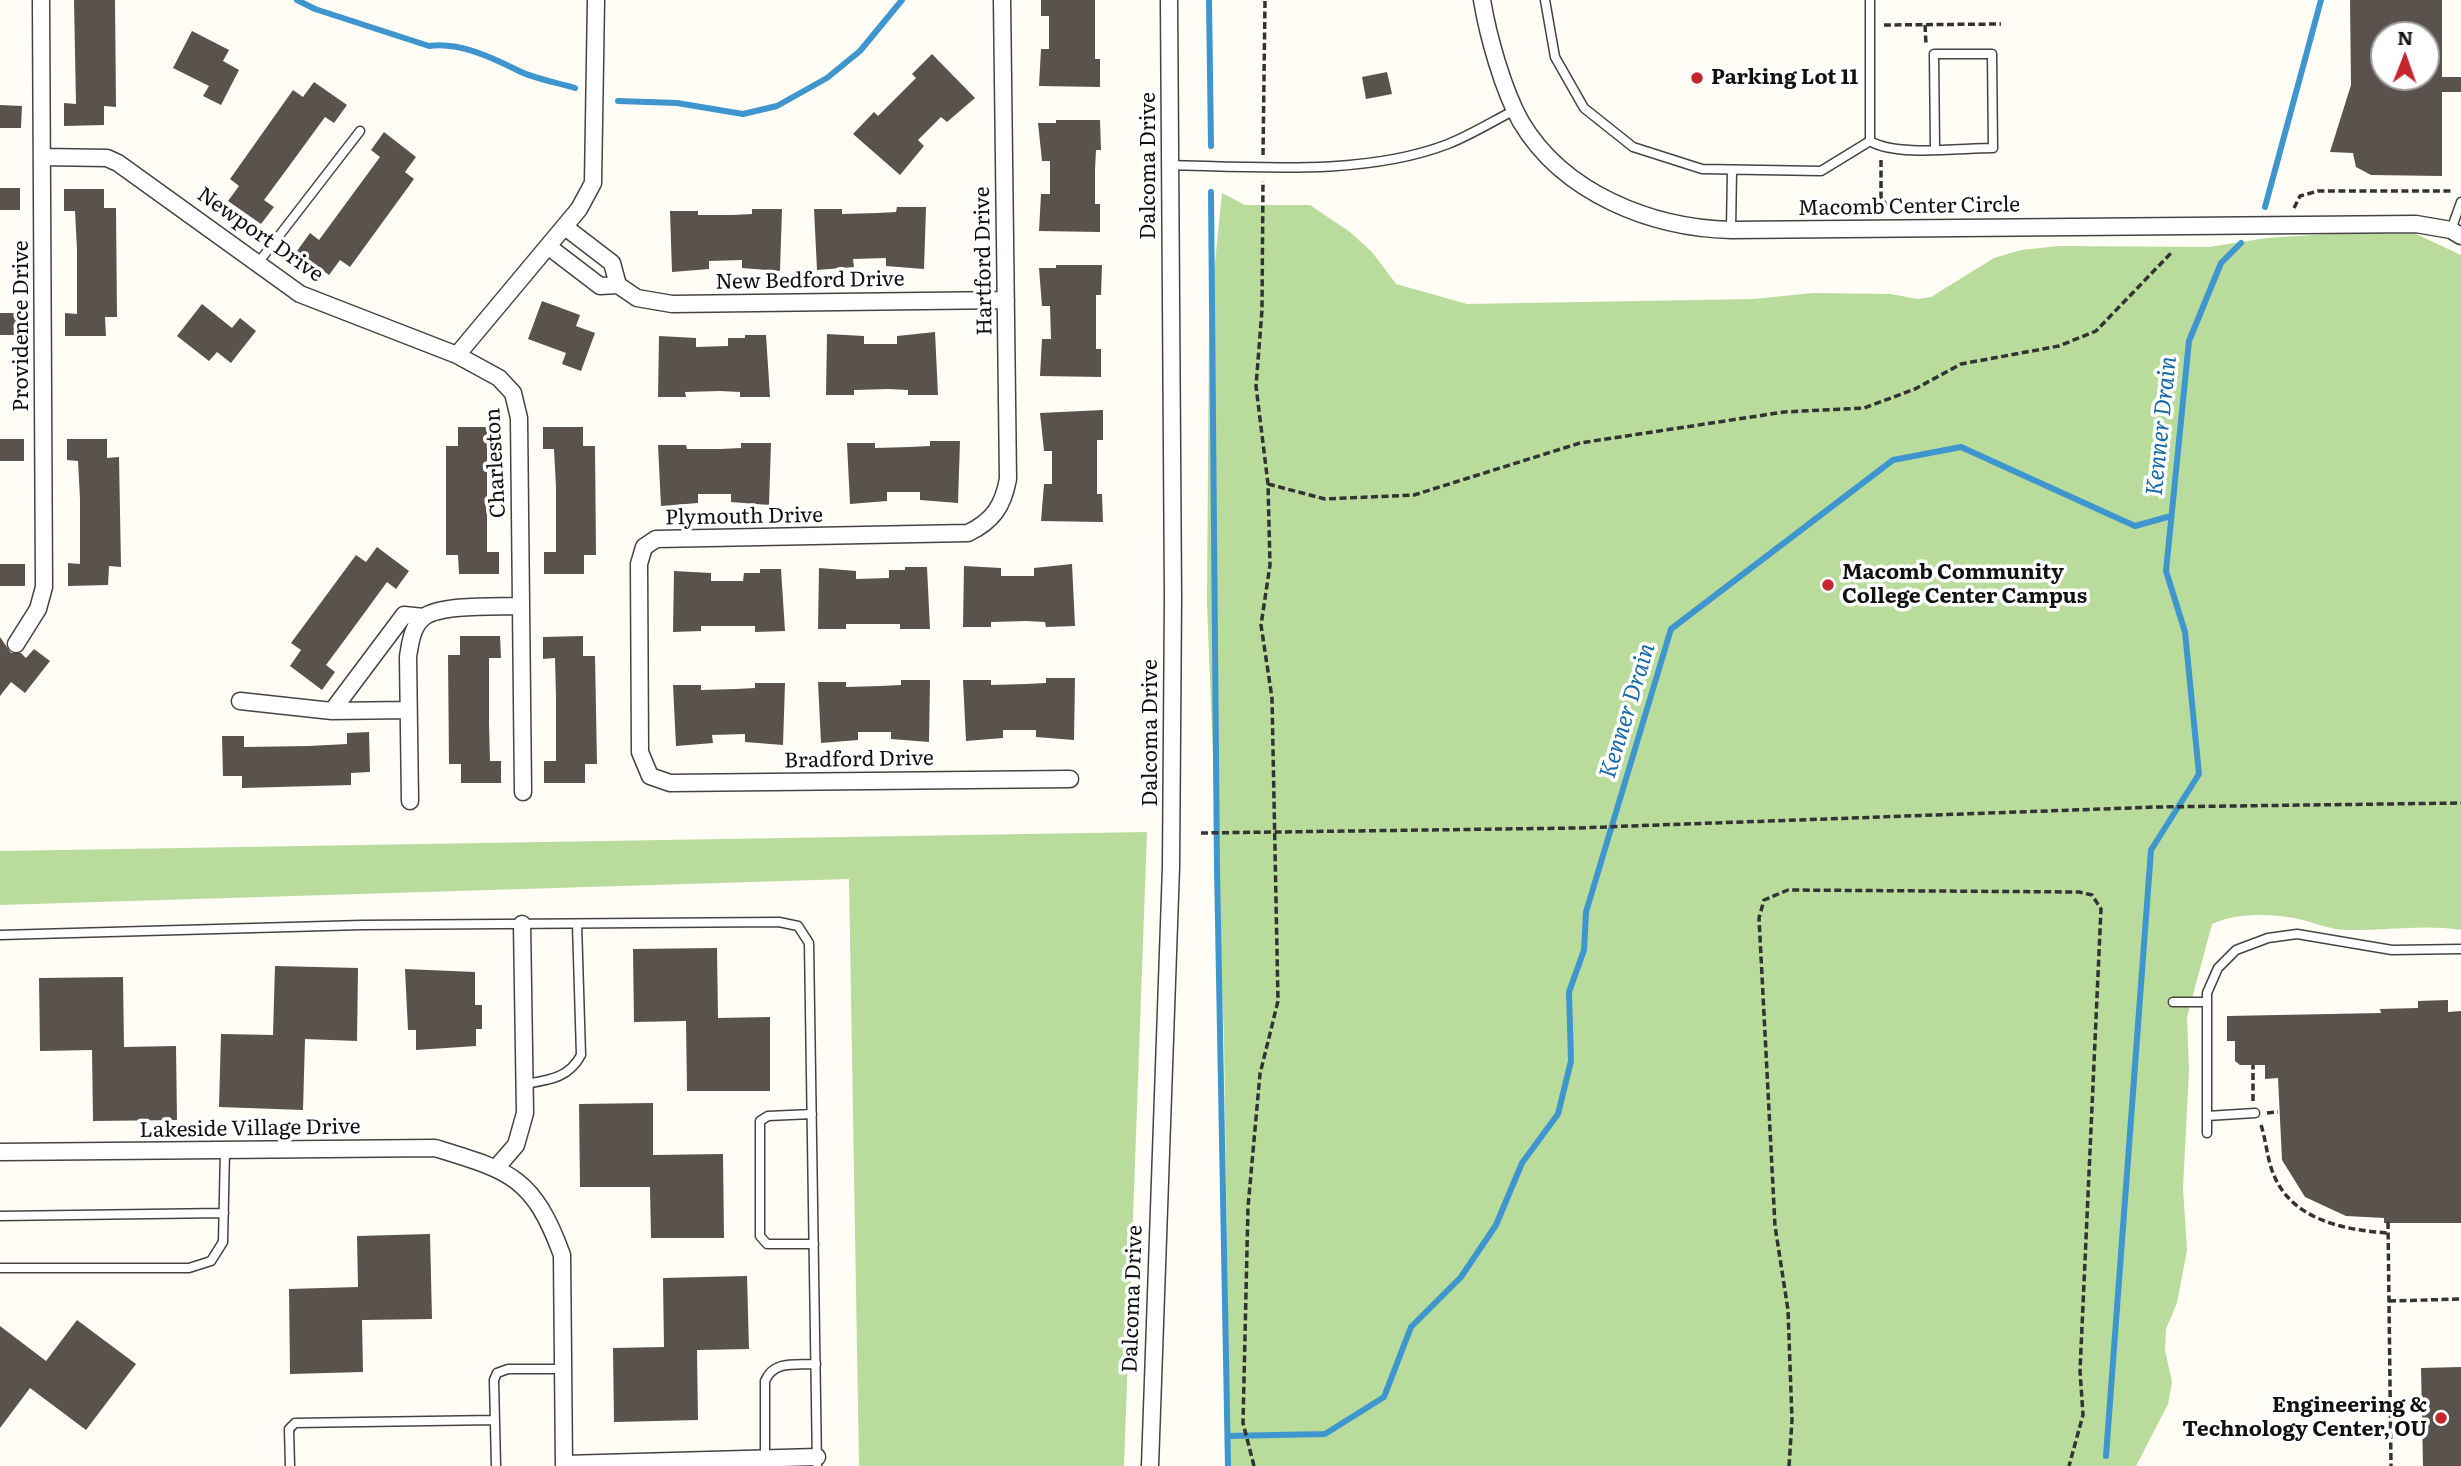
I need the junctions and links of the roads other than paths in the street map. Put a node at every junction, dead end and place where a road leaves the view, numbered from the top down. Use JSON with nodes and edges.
{"nodes":[{"id":1,"x":41,"y":0,"type":"edge"},
{"id":2,"x":596,"y":0,"type":"edge"},
{"id":3,"x":1002,"y":0,"type":"edge"},
{"id":4,"x":1169,"y":0,"type":"edge"},
{"id":5,"x":1482,"y":0,"type":"edge"},
{"id":6,"x":1545,"y":0,"type":"edge"},
{"id":7,"x":1870,"y":0,"type":"edge"},
{"id":8,"x":1515,"y":110,"type":"junction"},
{"id":9,"x":360,"y":131,"type":"dead end"},
{"id":10,"x":1870,"y":141,"type":"junction"},
{"id":11,"x":1935,"y":148,"type":"junction"},
{"id":12,"x":42,"y":157,"type":"junction"},
{"id":13,"x":1170,"y":165,"type":"junction"},
{"id":14,"x":1732,"y":170,"type":"junction"},
{"id":15,"x":2461,"y":202,"type":"edge"},
{"id":16,"x":565,"y":226,"type":"junction"},
{"id":17,"x":1731,"y":230,"type":"junction"},
{"id":18,"x":2456,"y":233,"type":"edge"},
{"id":19,"x":548,"y":247,"type":"junction"},
{"id":20,"x":258,"y":263,"type":"junction"},
{"id":21,"x":618,"y":285,"type":"junction"},
{"id":22,"x":1006,"y":300,"type":"junction"},
{"id":23,"x":457,"y":355,"type":"junction"},
{"id":24,"x":992,"y":518,"type":"joint"},
{"id":25,"x":521,"y":606,"type":"junction"},
{"id":26,"x":424,"y":617,"type":"junction"},
{"id":27,"x":16,"y":644,"type":"dead end"},
{"id":28,"x":240,"y":701,"type":"dead end"},
{"id":29,"x":408,"y":710,"type":"junction"},
{"id":30,"x":332,"y":711,"type":"junction"},
{"id":31,"x":650,"y":776,"type":"joint"},
{"id":32,"x":1070,"y":779,"type":"dead end"},
{"id":33,"x":523,"y":792,"type":"dead end"},
{"id":34,"x":410,"y":801,"type":"dead end"},
{"id":35,"x":522,"y":924,"type":"junction"},
{"id":36,"x":577,"y":924,"type":"junction"},
{"id":37,"x":0,"y":935,"type":"edge"},
{"id":38,"x":2461,"y":949,"type":"edge"},
{"id":39,"x":2173,"y":1002,"type":"dead end"},
{"id":40,"x":2206,"y":1002,"type":"junction"},
{"id":41,"x":525,"y":1084,"type":"junction"},
{"id":42,"x":2255,"y":1113,"type":"road end"},
{"id":43,"x":812,"y":1114,"type":"junction"},
{"id":44,"x":2207,"y":1116,"type":"junction"},
{"id":45,"x":2207,"y":1133,"type":"dead end"},
{"id":46,"x":225,"y":1150,"type":"junction"},
{"id":47,"x":0,"y":1152,"type":"edge"},
{"id":48,"x":498,"y":1167,"type":"junction"},
{"id":49,"x":224,"y":1213,"type":"junction"},
{"id":50,"x":0,"y":1216,"type":"edge"},
{"id":51,"x":814,"y":1244,"type":"junction"},
{"id":52,"x":0,"y":1268,"type":"edge"},
{"id":53,"x":816,"y":1363,"type":"junction"},
{"id":54,"x":564,"y":1369,"type":"junction"},
{"id":55,"x":495,"y":1420,"type":"junction"},
{"id":56,"x":817,"y":1461,"type":"edge"},
{"id":57,"x":765,"y":1462,"type":"edge"},
{"id":58,"x":564,"y":1465,"type":"edge"},
{"id":59,"x":290,"y":1466,"type":"edge"},
{"id":60,"x":496,"y":1466,"type":"edge"},
{"id":61,"x":1150,"y":1466,"type":"edge"}],
"edges":[{"from":1,"to":12,"type":"street","name":"Providence Drive"},
{"from":2,"to":16,"type":"street"},
{"from":3,"to":22,"type":"street","name":"Hartford Drive"},
{"from":4,"to":13,"type":"street","name":"Dalcoma Drive"},
{"from":5,"to":8,"type":"street","name":"Macomb Center Circle"},
{"from":6,"to":14,"type":"lane"},
{"from":7,"to":10,"type":"lane"},
{"from":8,"to":13,"type":"lane"},
{"from":8,"to":17,"type":"street","name":"Macomb Center Circle"},
{"from":9,"to":20,"type":"lane"},
{"from":10,"to":11,"type":"lane"},
{"from":10,"to":14,"type":"lane"},
{"from":11,"to":11,"type":"lane"},
{"from":12,"to":20,"type":"street","name":"Newport Drive"},
{"from":12,"to":27,"type":"street","name":"Providence Drive"},
{"from":13,"to":61,"type":"street","name":"Dalcoma Drive"},
{"from":14,"to":17,"type":"lane"},
{"from":15,"to":18,"type":"lane"},
{"from":16,"to":19,"type":"street"},
{"from":16,"to":21,"type":"street"},
{"from":17,"to":18,"type":"street","name":"Macomb Center Circle"},
{"from":19,"to":21,"type":"street","name":"New Bedford Drive"},
{"from":19,"to":23,"type":"street"},
{"from":20,"to":23,"type":"street","name":"Newport Drive"},
{"from":21,"to":22,"type":"street","name":"New Bedford Drive"},
{"from":22,"to":24,"type":"street","name":"Hartford Drive"},
{"from":23,"to":25,"type":"street","name":"Charleston"},
{"from":24,"to":31,"type":"street","name":"Plymouth Drive"},
{"from":25,"to":26,"type":"street"},
{"from":25,"to":33,"type":"street","name":"Charleston"},
{"from":26,"to":29,"type":"street"},
{"from":26,"to":30,"type":"street"},
{"from":28,"to":30,"type":"street"},
{"from":29,"to":30,"type":"street"},
{"from":29,"to":34,"type":"street"},
{"from":31,"to":32,"type":"street","name":"Bradford Drive"},
{"from":35,"to":36,"type":"lane"},
{"from":35,"to":37,"type":"lane"},
{"from":35,"to":41,"type":"street"},
{"from":36,"to":41,"type":"lane"},
{"from":36,"to":43,"type":"lane"},
{"from":38,"to":40,"type":"lane"},
{"from":39,"to":40,"type":"lane"},
{"from":40,"to":44,"type":"lane"},
{"from":41,"to":48,"type":"street"},
{"from":42,"to":44,"type":"lane"},
{"from":43,"to":51,"type":"lane"},
{"from":43,"to":51,"type":"lane"},
{"from":44,"to":45,"type":"lane"},
{"from":46,"to":47,"type":"street","name":"Lakeside Village Drive"},
{"from":46,"to":48,"type":"street","name":"Lakeside Village Drive"},
{"from":46,"to":49,"type":"lane"},
{"from":48,"to":54,"type":"street","name":"Lakeside Village Drive"},
{"from":49,"to":50,"type":"lane"},
{"from":49,"to":52,"type":"lane"},
{"from":51,"to":53,"type":"lane"},
{"from":53,"to":56,"type":"lane"},
{"from":53,"to":57,"type":"lane"},
{"from":54,"to":55,"type":"lane"},
{"from":54,"to":58,"type":"street","name":"Lakeside Village Drive"},
{"from":55,"to":59,"type":"lane"},
{"from":55,"to":60,"type":"lane"},
{"from":56,"to":57,"type":"street","name":"Lakeside Village Drive"},
{"from":57,"to":58,"type":"street","name":"Lakeside Village Drive"}]}
